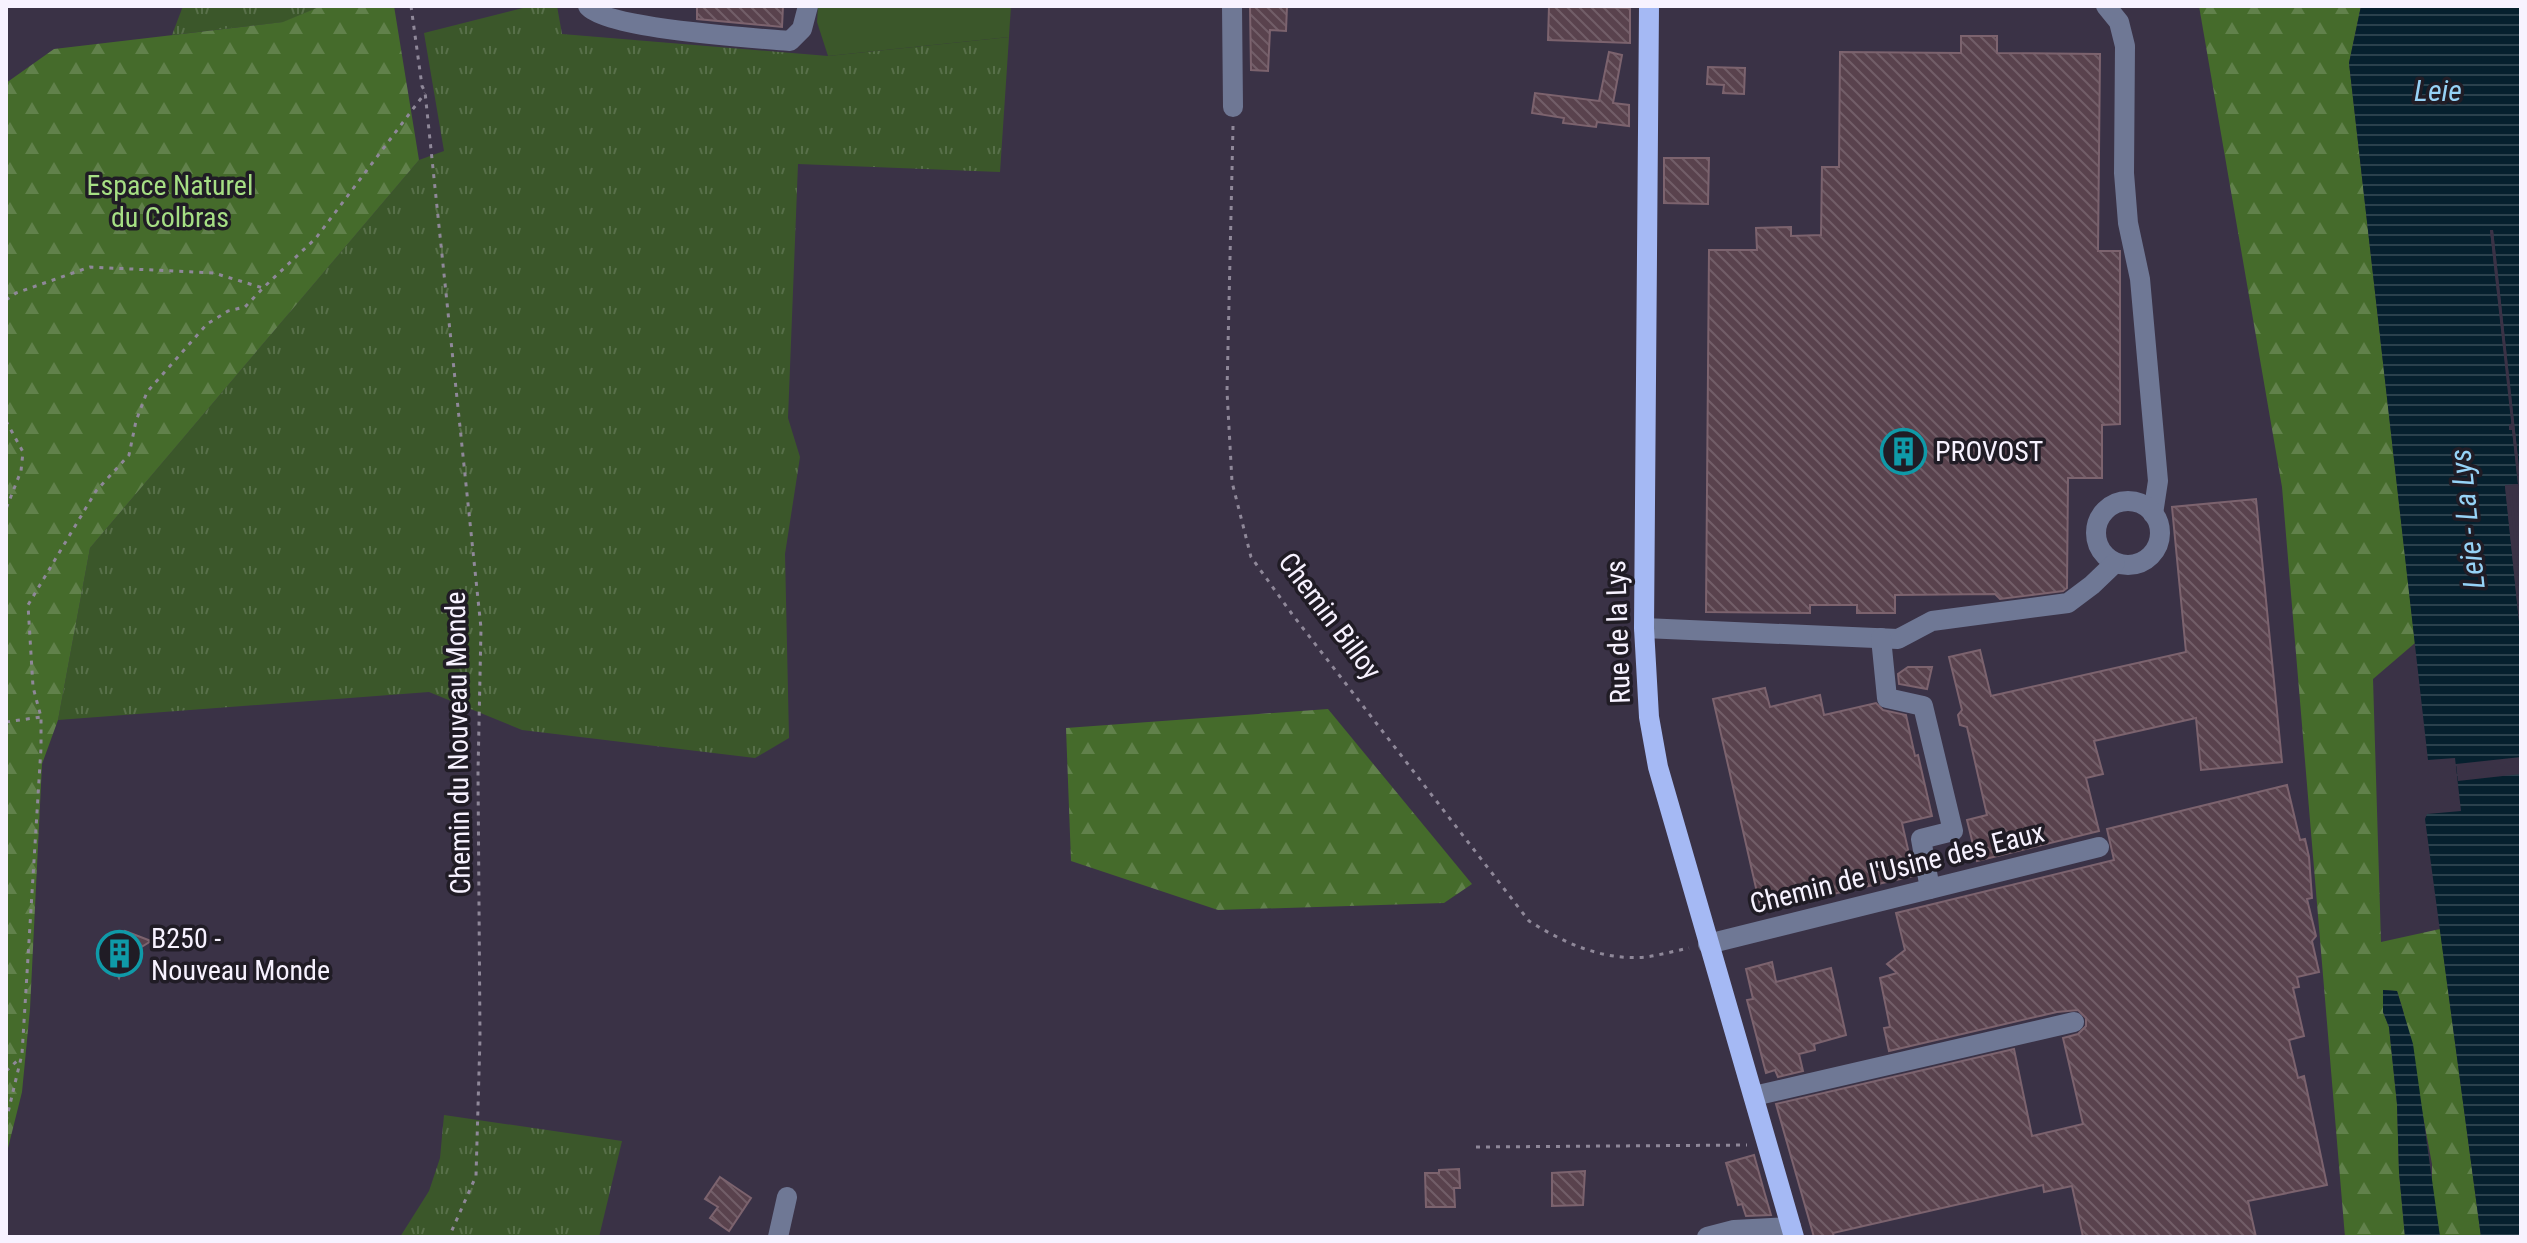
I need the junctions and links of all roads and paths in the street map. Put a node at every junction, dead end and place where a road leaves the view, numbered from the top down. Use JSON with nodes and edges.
{"nodes":[{"id":1,"x":411,"y":6,"type":"edge"},
{"id":2,"x":588,"y":6,"type":"edge"},
{"id":3,"x":808,"y":6,"type":"edge"},
{"id":4,"x":1232,"y":6,"type":"edge"},
{"id":5,"x":1649,"y":6,"type":"edge"},
{"id":6,"x":2106,"y":6,"type":"edge"},
{"id":7,"x":425,"y":92,"type":"junction"},
{"id":8,"x":1233,"y":107,"type":"joint"},
{"id":9,"x":263,"y":288,"type":"junction"},
{"id":10,"x":6,"y":300,"type":"edge"},
{"id":11,"x":6,"y":421,"type":"edge"},
{"id":12,"x":6,"y":509,"type":"edge"},
{"id":13,"x":2153,"y":514,"type":"junction"},
{"id":14,"x":2115,"y":563,"type":"junction"},
{"id":15,"x":1644,"y":628,"type":"junction"},
{"id":16,"x":1881,"y":638,"type":"junction"},
{"id":17,"x":41,"y":717,"type":"junction"},
{"id":18,"x":6,"y":722,"type":"edge"},
{"id":19,"x":2099,"y":847,"type":"dead end"},
{"id":20,"x":1930,"y":889,"type":"junction"},
{"id":21,"x":1708,"y":944,"type":"junction"},
{"id":22,"x":2074,"y":1022,"type":"dead end"},
{"id":23,"x":20,"y":1059,"type":"junction"},
{"id":24,"x":6,"y":1071,"type":"edge"},
{"id":25,"x":1754,"y":1096,"type":"junction"},
{"id":26,"x":6,"y":1121,"type":"edge"},
{"id":27,"x":1767,"y":1145,"type":"junction"},
{"id":28,"x":1476,"y":1147,"type":"dead end"},
{"id":29,"x":787,"y":1197,"type":"dead end"},
{"id":30,"x":1792,"y":1232,"type":"edge"},
{"id":31,"x":449,"y":1237,"type":"edge"},
{"id":32,"x":778,"y":1237,"type":"edge"},
{"id":33,"x":1707,"y":1237,"type":"edge"}],
"edges":[{"from":1,"to":7,"type":"path","name":"Chemin du Nouveau Monde"},
{"from":2,"to":3,"type":"street"},
{"from":4,"to":8,"type":"street"},
{"from":5,"to":15,"type":"main road","name":"Rue de la Lys"},
{"from":6,"to":13,"type":"street"},
{"from":7,"to":9,"type":"path"},
{"from":7,"to":31,"type":"path","name":"Chemin du Nouveau Monde"},
{"from":8,"to":21,"type":"path","name":"Chemin Billoy"},
{"from":9,"to":10,"type":"path"},
{"from":9,"to":17,"type":"path"},
{"from":11,"to":12,"type":"path"},
{"from":13,"to":14,"type":"street"},
{"from":13,"to":14,"type":"street"},
{"from":14,"to":16,"type":"street"},
{"from":15,"to":16,"type":"street"},
{"from":15,"to":21,"type":"main road","name":"Rue de la Lys"},
{"from":16,"to":20,"type":"street"},
{"from":17,"to":18,"type":"path"},
{"from":17,"to":23,"type":"path"},
{"from":19,"to":20,"type":"street","name":"Chemin de l'Usine des Eaux"},
{"from":20,"to":21,"type":"street","name":"Chemin de l'Usine des Eaux"},
{"from":21,"to":25,"type":"main road","name":"Rue de la Lys"},
{"from":22,"to":25,"type":"street"},
{"from":23,"to":24,"type":"path"},
{"from":23,"to":26,"type":"path"},
{"from":25,"to":27,"type":"main road","name":"Rue de la Lys"},
{"from":27,"to":28,"type":"path"},
{"from":27,"to":30,"type":"main road","name":"Rue de la Lys"},
{"from":29,"to":32,"type":"street"},
{"from":30,"to":33,"type":"street"}]}
